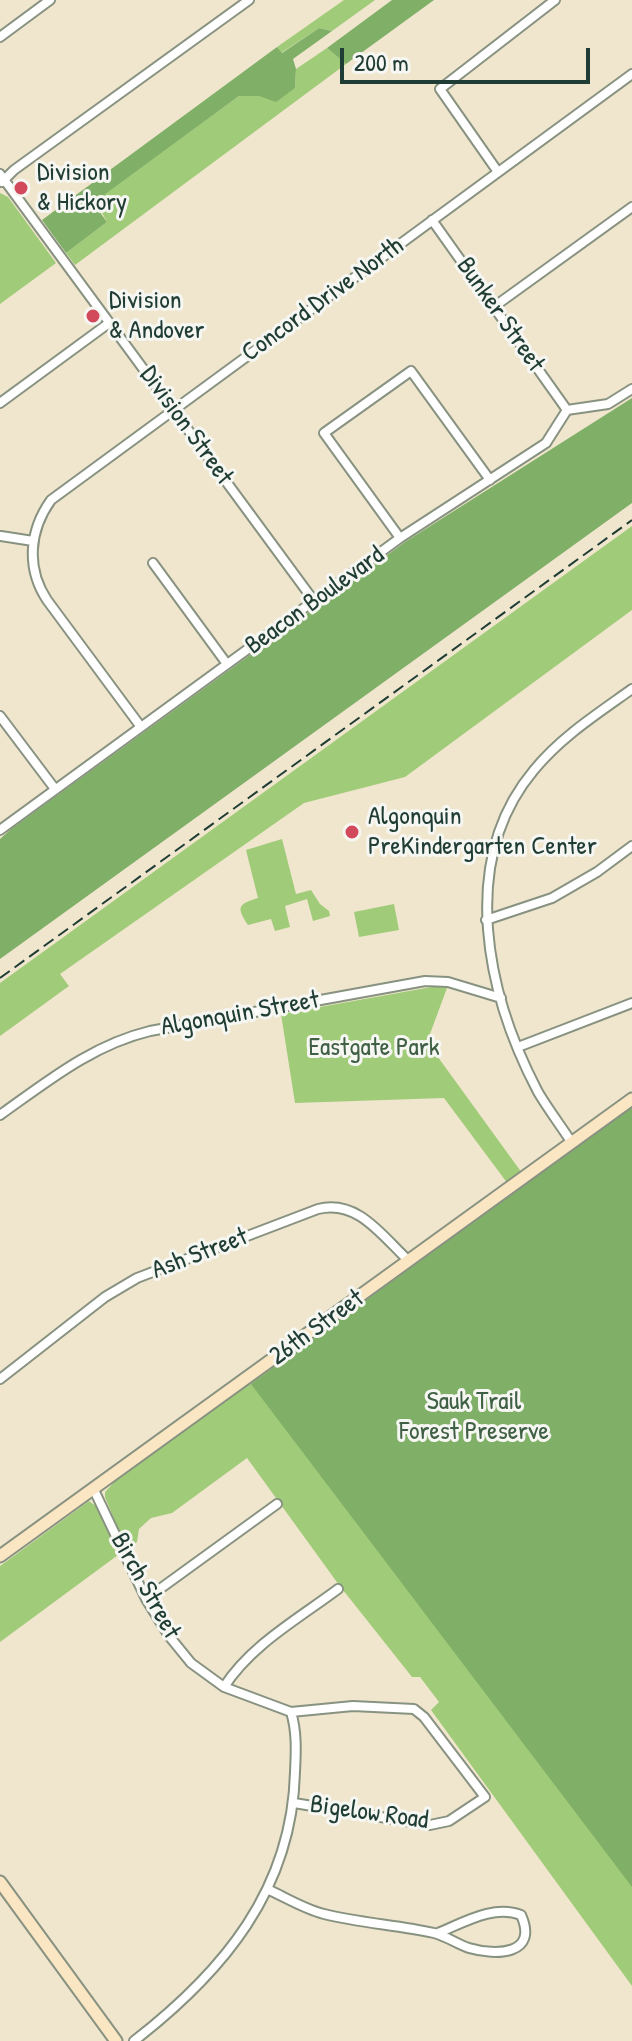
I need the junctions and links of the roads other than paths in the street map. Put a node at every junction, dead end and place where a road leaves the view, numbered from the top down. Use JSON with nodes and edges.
{"nodes":[{"id":1,"x":50,"y":0,"type":"edge"},
{"id":2,"x":249,"y":0,"type":"edge"},
{"id":3,"x":555,"y":0,"type":"edge"},
{"id":4,"x":0,"y":37,"type":"edge"},
{"id":5,"x":632,"y":74,"type":"edge"},
{"id":6,"x":498,"y":172,"type":"junction"},
{"id":7,"x":1,"y":179,"type":"edge"},
{"id":8,"x":632,"y":207,"type":"edge"},
{"id":9,"x":432,"y":220,"type":"junction"},
{"id":10,"x":495,"y":306,"type":"junction"},
{"id":11,"x":109,"y":323,"type":"junction"},
{"id":12,"x":632,"y":389,"type":"edge"},
{"id":13,"x":0,"y":403,"type":"edge"},
{"id":14,"x":173,"y":409,"type":"junction"},
{"id":15,"x":567,"y":410,"type":"junction"},
{"id":16,"x":490,"y":480,"type":"junction"},
{"id":17,"x":1,"y":536,"type":"edge"},
{"id":18,"x":400,"y":538,"type":"junction"},
{"id":19,"x":33,"y":541,"type":"junction"},
{"id":20,"x":153,"y":563,"type":"dead end"},
{"id":21,"x":314,"y":601,"type":"junction"},
{"id":22,"x":227,"y":664,"type":"junction"},
{"id":23,"x":632,"y":689,"type":"edge"},
{"id":24,"x":0,"y":716,"type":"edge"},
{"id":25,"x":141,"y":727,"type":"junction"},
{"id":26,"x":55,"y":789,"type":"junction"},
{"id":27,"x":0,"y":830,"type":"edge"},
{"id":28,"x":632,"y":846,"type":"edge"},
{"id":29,"x":486,"y":920,"type":"junction"},
{"id":30,"x":501,"y":998,"type":"junction"},
{"id":31,"x":632,"y":1003,"type":"edge"},
{"id":32,"x":518,"y":1047,"type":"junction"},
{"id":33,"x":632,"y":1099,"type":"edge"},
{"id":34,"x":0,"y":1115,"type":"edge"},
{"id":35,"x":572,"y":1143,"type":"junction"},
{"id":36,"x":409,"y":1261,"type":"junction"},
{"id":37,"x":0,"y":1379,"type":"edge"},
{"id":38,"x":94,"y":1490,"type":"junction"},
{"id":39,"x":277,"y":1504,"type":"dead end"},
{"id":40,"x":0,"y":1556,"type":"edge"},
{"id":41,"x":338,"y":1589,"type":"dead end"},
{"id":42,"x":146,"y":1599,"type":"junction"},
{"id":43,"x":224,"y":1687,"type":"junction"},
{"id":44,"x":291,"y":1712,"type":"junction"},
{"id":45,"x":294,"y":1803,"type":"junction"},
{"id":46,"x":0,"y":1882,"type":"edge"},
{"id":47,"x":267,"y":1889,"type":"junction"},
{"id":48,"x":438,"y":1933,"type":"junction"},
{"id":49,"x":116,"y":2041,"type":"edge"},
{"id":50,"x":134,"y":2041,"type":"edge"}],
"edges":[{"from":1,"to":4,"type":"street"},
{"from":2,"to":7,"type":"street"},
{"from":3,"to":6,"type":"street"},
{"from":5,"to":6,"type":"street","name":"Concord Drive North"},
{"from":6,"to":9,"type":"street","name":"Concord Drive North"},
{"from":7,"to":11,"type":"street","name":"Division Street"},
{"from":8,"to":10,"type":"street"},
{"from":9,"to":10,"type":"street","name":"Bunker Street"},
{"from":9,"to":14,"type":"street","name":"Concord Drive North"},
{"from":10,"to":15,"type":"street","name":"Bunker Street"},
{"from":11,"to":13,"type":"street"},
{"from":11,"to":14,"type":"street","name":"Division Street"},
{"from":12,"to":15,"type":"street"},
{"from":14,"to":19,"type":"street","name":"Concord Drive North"},
{"from":14,"to":21,"type":"street","name":"Division Street"},
{"from":15,"to":16,"type":"street","name":"Beacon Boulevard"},
{"from":16,"to":18,"type":"street","name":"Beacon Boulevard"},
{"from":16,"to":18,"type":"street"},
{"from":17,"to":19,"type":"street"},
{"from":18,"to":21,"type":"street","name":"Beacon Boulevard"},
{"from":19,"to":25,"type":"street"},
{"from":20,"to":22,"type":"street"},
{"from":21,"to":22,"type":"street","name":"Beacon Boulevard"},
{"from":22,"to":25,"type":"street","name":"Beacon Boulevard"},
{"from":23,"to":29,"type":"street"},
{"from":24,"to":26,"type":"street"},
{"from":25,"to":26,"type":"street","name":"Beacon Boulevard"},
{"from":26,"to":27,"type":"street","name":"Beacon Boulevard"},
{"from":28,"to":29,"type":"street"},
{"from":29,"to":30,"type":"street"},
{"from":30,"to":32,"type":"street"},
{"from":30,"to":34,"type":"street","name":"Algonquin Street"},
{"from":31,"to":32,"type":"street"},
{"from":32,"to":35,"type":"street"},
{"from":33,"to":35,"type":"street","name":"26th Street"},
{"from":35,"to":36,"type":"street","name":"26th Street"},
{"from":36,"to":37,"type":"street","name":"Ash Street"},
{"from":36,"to":38,"type":"street","name":"26th Street"},
{"from":38,"to":40,"type":"street","name":"26th Street"},
{"from":38,"to":42,"type":"street","name":"Birch Street"},
{"from":39,"to":42,"type":"street"},
{"from":41,"to":43,"type":"street"},
{"from":42,"to":43,"type":"street","name":"Birch Street"},
{"from":43,"to":44,"type":"street","name":"Birch Street"},
{"from":44,"to":45,"type":"street"},
{"from":44,"to":45,"type":"street","name":"Bigelow Road"},
{"from":45,"to":47,"type":"street"},
{"from":46,"to":49,"type":"street"},
{"from":47,"to":48,"type":"street"},
{"from":47,"to":50,"type":"street"},
{"from":48,"to":48,"type":"street"}]}
